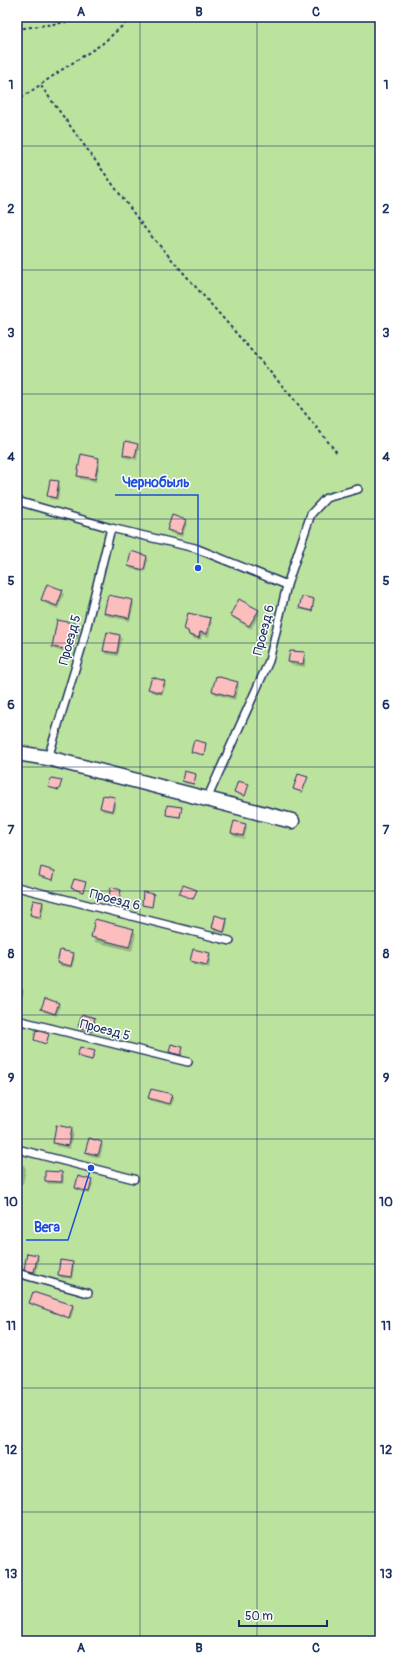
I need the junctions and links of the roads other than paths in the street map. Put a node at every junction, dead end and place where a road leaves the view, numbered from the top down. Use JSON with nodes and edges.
{"nodes":[{"id":1,"x":358,"y":489,"type":"dead end"},
{"id":2,"x":17,"y":501,"type":"edge"},
{"id":3,"x":111,"y":528,"type":"junction"},
{"id":4,"x":287,"y":585,"type":"junction"},
{"id":5,"x":17,"y":753,"type":"edge"},
{"id":6,"x":48,"y":758,"type":"junction"},
{"id":7,"x":207,"y":799,"type":"junction"},
{"id":8,"x":292,"y":821,"type":"dead end"},
{"id":9,"x":17,"y":887,"type":"edge"},
{"id":10,"x":230,"y":941,"type":"dead end"},
{"id":11,"x":17,"y":1020,"type":"edge"},
{"id":12,"x":188,"y":1062,"type":"dead end"},
{"id":13,"x":17,"y":1149,"type":"edge"},
{"id":14,"x":134,"y":1179,"type":"dead end"},
{"id":15,"x":17,"y":1273,"type":"edge"},
{"id":16,"x":88,"y":1293,"type":"dead end"}],
"edges":[{"from":1,"to":4,"type":"lane","name":"Проезд 6"},
{"from":2,"to":3,"type":"lane"},
{"from":3,"to":4,"type":"lane"},
{"from":3,"to":6,"type":"lane","name":"Проезд 5"},
{"from":4,"to":7,"type":"lane","name":"Проезд 6"},
{"from":5,"to":6,"type":"street"},
{"from":6,"to":7,"type":"street"},
{"from":7,"to":8,"type":"street"},
{"from":9,"to":10,"type":"lane","name":"Проезд 6"},
{"from":11,"to":12,"type":"lane","name":"Проезд 5"},
{"from":13,"to":14,"type":"lane"},
{"from":15,"to":16,"type":"lane"}]}
